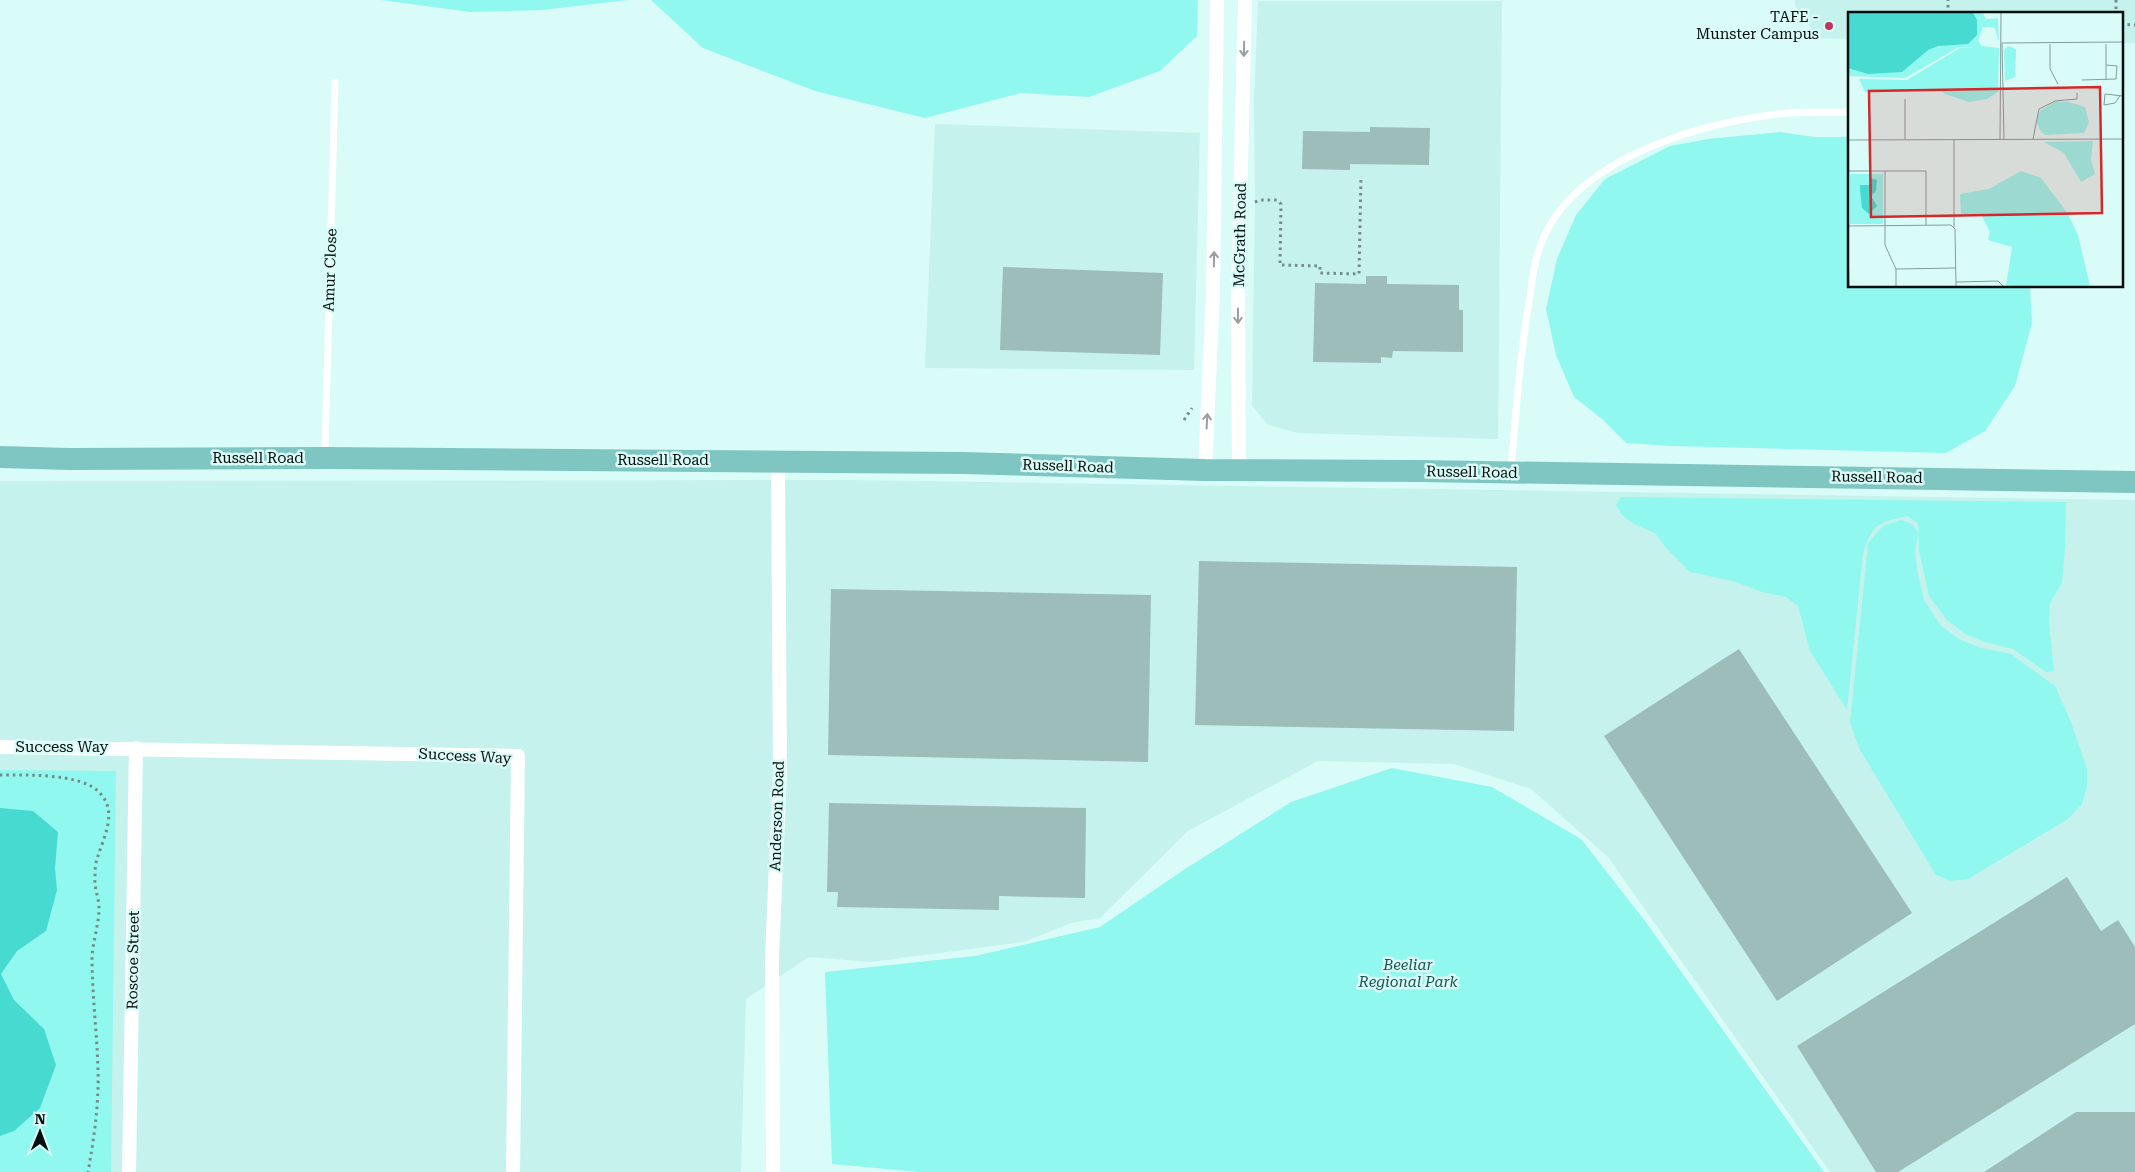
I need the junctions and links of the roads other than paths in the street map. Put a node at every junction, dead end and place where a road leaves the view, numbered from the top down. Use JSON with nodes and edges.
{"nodes":[{"id":1,"x":1217,"y":0,"type":"edge"},
{"id":2,"x":1245,"y":0,"type":"edge"},
{"id":3,"x":335,"y":82,"type":"dead end"},
{"id":4,"x":1848,"y":112,"type":"edge"},
{"id":5,"x":0,"y":457,"type":"edge"},
{"id":6,"x":325,"y":458,"type":"junction"},
{"id":7,"x":778,"y":461,"type":"junction"},
{"id":8,"x":1205,"y":470,"type":"junction"},
{"id":9,"x":1239,"y":470,"type":"junction"},
{"id":10,"x":1510,"y":473,"type":"junction"},
{"id":11,"x":2135,"y":482,"type":"edge"},
{"id":12,"x":0,"y":747,"type":"edge"},
{"id":13,"x":136,"y":748,"type":"junction"},
{"id":14,"x":129,"y":1172,"type":"edge"},
{"id":15,"x":513,"y":1172,"type":"edge"},
{"id":16,"x":773,"y":1172,"type":"edge"}],
"edges":[{"from":8,"to":1,"type":"street","name":"McGrath Road","one_way":true},
{"from":2,"to":9,"type":"street","name":"McGrath Road","one_way":true},
{"from":3,"to":6,"type":"lane","name":"Amur Close"},
{"from":4,"to":10,"type":"lane"},
{"from":5,"to":6,"type":"main road","name":"Russell Road"},
{"from":6,"to":7,"type":"main road","name":"Russell Road"},
{"from":7,"to":8,"type":"main road","name":"Russell Road"},
{"from":7,"to":16,"type":"street","name":"Anderson Road"},
{"from":8,"to":9,"type":"main road","name":"Russell Road"},
{"from":9,"to":10,"type":"main road","name":"Russell Road"},
{"from":10,"to":11,"type":"main road","name":"Russell Road"},
{"from":12,"to":13,"type":"street","name":"Success Way"},
{"from":13,"to":14,"type":"street","name":"Roscoe Street"},
{"from":13,"to":15,"type":"street","name":"Success Way"}]}
